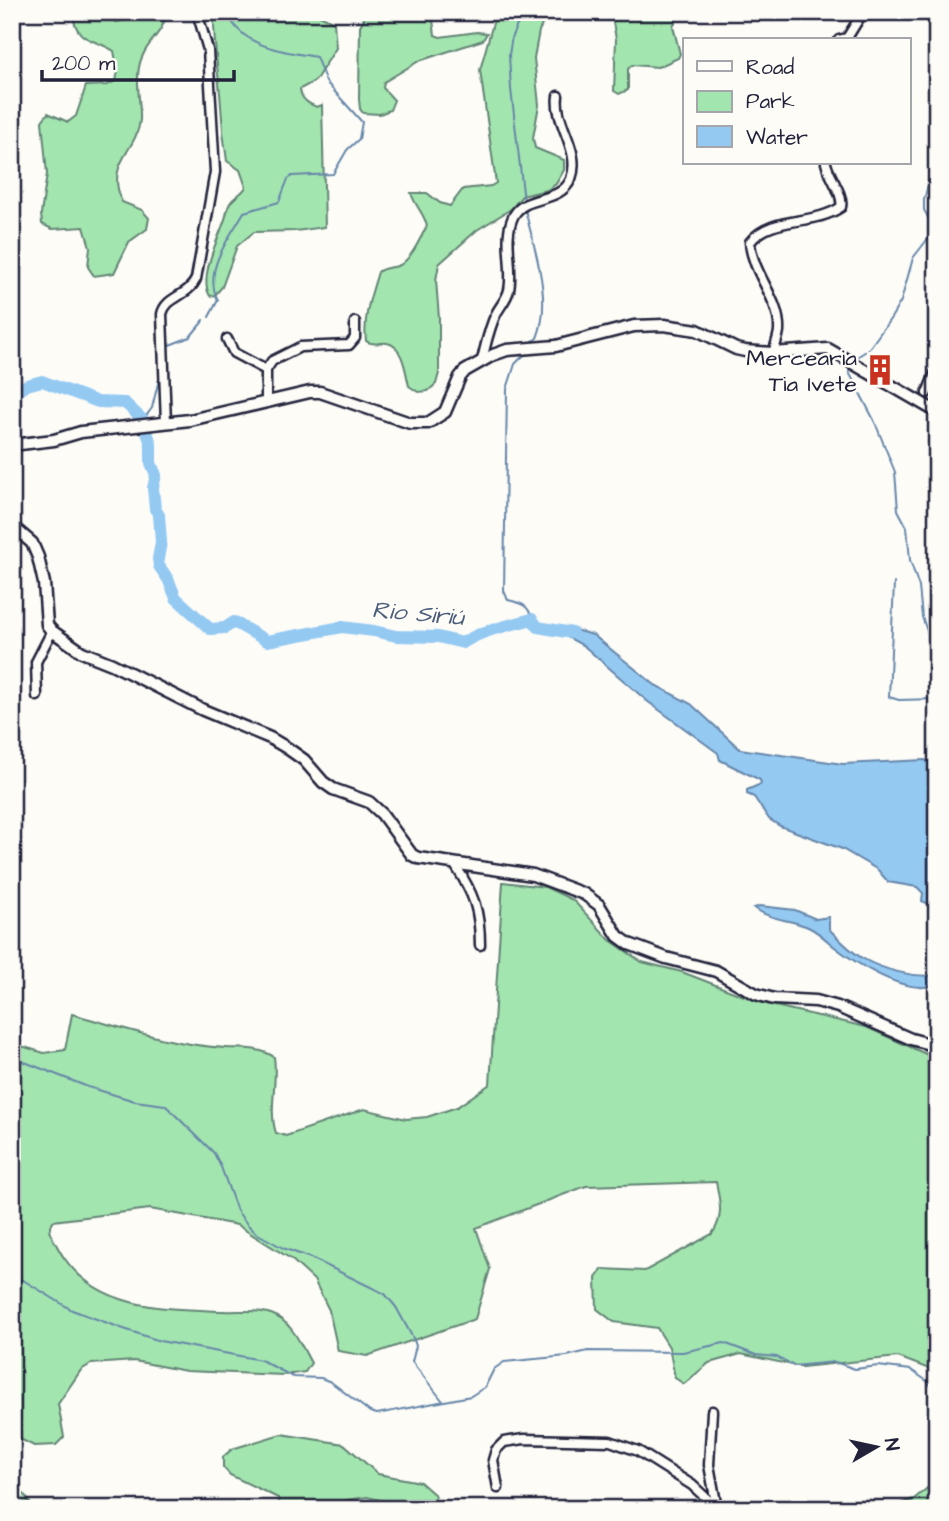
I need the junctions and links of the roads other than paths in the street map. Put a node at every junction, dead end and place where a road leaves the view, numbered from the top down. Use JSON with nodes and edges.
{"nodes":[{"id":1,"x":197,"y":12,"type":"edge"},
{"id":2,"x":863,"y":12,"type":"edge"},
{"id":3,"x":847,"y":38,"type":"edge"},
{"id":4,"x":558,"y":96,"type":"dead end"},
{"id":5,"x":826,"y":164,"type":"edge"},
{"id":6,"x":355,"y":322,"type":"dead end"},
{"id":7,"x":227,"y":339,"type":"dead end"},
{"id":8,"x":773,"y":353,"type":"junction"},
{"id":9,"x":482,"y":360,"type":"junction"},
{"id":10,"x":937,"y":369,"type":"edge"},
{"id":11,"x":266,"y":370,"type":"junction"},
{"id":12,"x":937,"y":390,"type":"edge"},
{"id":13,"x":924,"y":398,"type":"junction"},
{"id":14,"x":266,"y":402,"type":"junction"},
{"id":15,"x":937,"y":412,"type":"edge"},
{"id":16,"x":166,"y":423,"type":"junction"},
{"id":17,"x":12,"y":445,"type":"edge"},
{"id":18,"x":12,"y":526,"type":"edge"},
{"id":19,"x":52,"y":631,"type":"junction"},
{"id":20,"x":37,"y":696,"type":"dead end"},
{"id":21,"x":455,"y":866,"type":"junction"},
{"id":22,"x":480,"y":945,"type":"dead end"},
{"id":23,"x":937,"y":1045,"type":"edge"},
{"id":24,"x":712,"y":1410,"type":"dead end"},
{"id":25,"x":498,"y":1488,"type":"dead end"},
{"id":26,"x":717,"y":1508,"type":"edge"}],
"edges":[{"from":1,"to":16,"type":"street"},
{"from":2,"to":3,"type":"street"},
{"from":4,"to":9,"type":"street"},
{"from":5,"to":8,"type":"street"},
{"from":6,"to":11,"type":"street"},
{"from":7,"to":11,"type":"street"},
{"from":8,"to":9,"type":"street"},
{"from":8,"to":13,"type":"street"},
{"from":9,"to":14,"type":"street"},
{"from":10,"to":13,"type":"street"},
{"from":11,"to":14,"type":"street"},
{"from":12,"to":13,"type":"street"},
{"from":13,"to":15,"type":"street"},
{"from":14,"to":16,"type":"street"},
{"from":16,"to":17,"type":"street"},
{"from":18,"to":19,"type":"street"},
{"from":19,"to":20,"type":"street"},
{"from":19,"to":21,"type":"street"},
{"from":21,"to":22,"type":"street"},
{"from":21,"to":23,"type":"street"},
{"from":24,"to":26,"type":"street"},
{"from":25,"to":26,"type":"street"}]}
